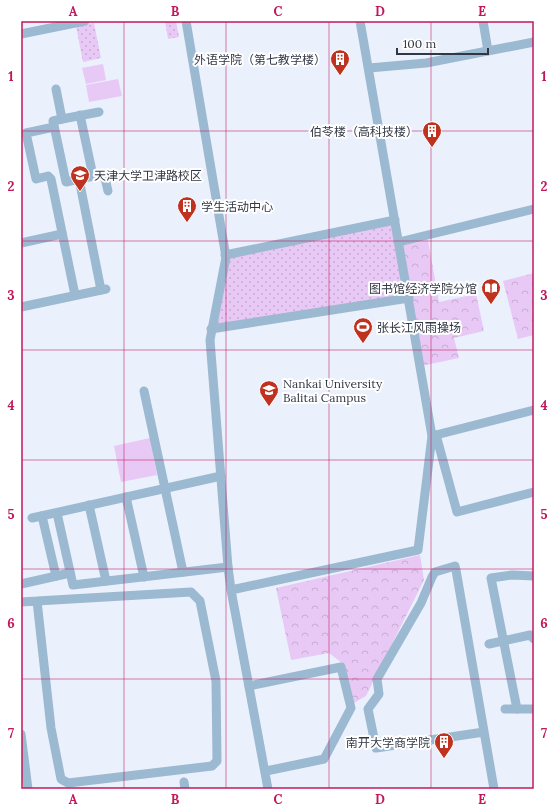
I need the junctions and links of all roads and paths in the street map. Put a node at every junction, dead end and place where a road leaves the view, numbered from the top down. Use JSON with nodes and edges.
{"nodes":[{"id":1,"x":85,"y":21,"type":"edge"},
{"id":2,"x":360,"y":21,"type":"edge"},
{"id":3,"x":483,"y":21,"type":"edge"},
{"id":4,"x":189,"y":22,"type":"edge"},
{"id":5,"x":21,"y":34,"type":"edge"},
{"id":6,"x":534,"y":42,"type":"edge"},
{"id":7,"x":488,"y":51,"type":"junction"},
{"id":8,"x":369,"y":68,"type":"junction"},
{"id":9,"x":56,"y":89,"type":"dead end"},
{"id":10,"x":99,"y":112,"type":"dead end"},
{"id":11,"x":80,"y":115,"type":"junction"},
{"id":12,"x":62,"y":119,"type":"junction"},
{"id":13,"x":54,"y":127,"type":"junction"},
{"id":14,"x":23,"y":133,"type":"edge"},
{"id":15,"x":94,"y":176,"type":"junction"},
{"id":16,"x":79,"y":179,"type":"junction"},
{"id":17,"x":66,"y":182,"type":"junction"},
{"id":18,"x":52,"y":185,"type":"junction"},
{"id":19,"x":108,"y":191,"type":"dead end"},
{"id":20,"x":534,"y":209,"type":"edge"},
{"id":21,"x":395,"y":220,"type":"junction"},
{"id":22,"x":62,"y":234,"type":"junction"},
{"id":23,"x":399,"y":242,"type":"junction"},
{"id":24,"x":21,"y":243,"type":"edge"},
{"id":25,"x":225,"y":255,"type":"junction"},
{"id":26,"x":75,"y":295,"type":"junction"},
{"id":27,"x":409,"y":298,"type":"junction"},
{"id":28,"x":21,"y":307,"type":"edge"},
{"id":29,"x":211,"y":329,"type":"junction"},
{"id":30,"x":144,"y":391,"type":"dead end"},
{"id":31,"x":534,"y":410,"type":"edge"},
{"id":32,"x":434,"y":436,"type":"junction"},
{"id":33,"x":221,"y":476,"type":"junction"},
{"id":34,"x":164,"y":488,"type":"junction"},
{"id":35,"x":534,"y":492,"type":"edge"},
{"id":36,"x":126,"y":497,"type":"junction"},
{"id":37,"x":89,"y":505,"type":"junction"},
{"id":38,"x":57,"y":513,"type":"junction"},
{"id":39,"x":42,"y":516,"type":"junction"},
{"id":40,"x":32,"y":518,"type":"dead end"},
{"id":41,"x":228,"y":567,"type":"junction"},
{"id":42,"x":183,"y":572,"type":"junction"},
{"id":43,"x":70,"y":573,"type":"junction"},
{"id":44,"x":56,"y":576,"type":"junction"},
{"id":45,"x":534,"y":576,"type":"edge"},
{"id":46,"x":144,"y":577,"type":"junction"},
{"id":47,"x":106,"y":582,"type":"junction"},
{"id":48,"x":21,"y":584,"type":"edge"},
{"id":49,"x":231,"y":590,"type":"junction"},
{"id":50,"x":37,"y":601,"type":"junction"},
{"id":51,"x":21,"y":602,"type":"edge"},
{"id":52,"x":534,"y":639,"type":"edge"},
{"id":53,"x":504,"y":641,"type":"junction"},
{"id":54,"x":489,"y":644,"type":"dead end"},
{"id":55,"x":249,"y":686,"type":"junction"},
{"id":56,"x":505,"y":709,"type":"dead end"},
{"id":57,"x":517,"y":709,"type":"junction"},
{"id":58,"x":534,"y":709,"type":"edge"},
{"id":59,"x":484,"y":732,"type":"junction"},
{"id":60,"x":21,"y":734,"type":"edge"},
{"id":61,"x":266,"y":771,"type":"junction"},
{"id":62,"x":28,"y":789,"type":"edge"},
{"id":63,"x":268,"y":789,"type":"edge"},
{"id":64,"x":494,"y":789,"type":"edge"}],
"edges":[{"from":1,"to":5,"type":"street"},
{"from":2,"to":8,"type":"street"},
{"from":3,"to":7,"type":"street"},
{"from":4,"to":25,"type":"street"},
{"from":6,"to":7,"type":"street"},
{"from":7,"to":8,"type":"street"},
{"from":8,"to":21,"type":"street"},
{"from":9,"to":12,"type":"street"},
{"from":10,"to":11,"type":"street"},
{"from":11,"to":12,"type":"street"},
{"from":11,"to":15,"type":"street"},
{"from":12,"to":13,"type":"street"},
{"from":13,"to":14,"type":"street"},
{"from":13,"to":17,"type":"street"},
{"from":14,"to":18,"type":"street"},
{"from":15,"to":16,"type":"street"},
{"from":15,"to":19,"type":"street"},
{"from":16,"to":17,"type":"street"},
{"from":16,"to":26,"type":"street"},
{"from":17,"to":18,"type":"street"},
{"from":18,"to":22,"type":"street"},
{"from":20,"to":23,"type":"street"},
{"from":21,"to":23,"type":"street"},
{"from":21,"to":25,"type":"street"},
{"from":22,"to":24,"type":"street"},
{"from":22,"to":26,"type":"street"},
{"from":23,"to":27,"type":"street"},
{"from":25,"to":29,"type":"street"},
{"from":26,"to":28,"type":"street"},
{"from":27,"to":29,"type":"street"},
{"from":27,"to":32,"type":"street"},
{"from":29,"to":33,"type":"street"},
{"from":30,"to":34,"type":"street"},
{"from":31,"to":32,"type":"street"},
{"from":32,"to":35,"type":"street"},
{"from":32,"to":49,"type":"street"},
{"from":33,"to":34,"type":"street"},
{"from":33,"to":41,"type":"street"},
{"from":34,"to":36,"type":"street"},
{"from":34,"to":42,"type":"street"},
{"from":36,"to":37,"type":"street"},
{"from":36,"to":46,"type":"street"},
{"from":37,"to":38,"type":"street"},
{"from":37,"to":47,"type":"street"},
{"from":38,"to":39,"type":"street"},
{"from":38,"to":43,"type":"street"},
{"from":39,"to":40,"type":"street"},
{"from":39,"to":44,"type":"street"},
{"from":41,"to":42,"type":"street"},
{"from":41,"to":49,"type":"street"},
{"from":42,"to":46,"type":"street"},
{"from":43,"to":44,"type":"street"},
{"from":43,"to":47,"type":"street"},
{"from":44,"to":48,"type":"street"},
{"from":45,"to":53,"type":"street"},
{"from":46,"to":47,"type":"street"},
{"from":49,"to":55,"type":"street"},
{"from":50,"to":50,"type":"street"},
{"from":50,"to":51,"type":"street"},
{"from":52,"to":53,"type":"street"},
{"from":53,"to":54,"type":"street"},
{"from":53,"to":57,"type":"street"},
{"from":55,"to":61,"type":"street"},
{"from":55,"to":61,"type":"street"},
{"from":56,"to":57,"type":"street"},
{"from":57,"to":58,"type":"street"},
{"from":59,"to":59,"type":"street"},
{"from":59,"to":64,"type":"street"},
{"from":60,"to":62,"type":"street"},
{"from":61,"to":63,"type":"street"}]}
